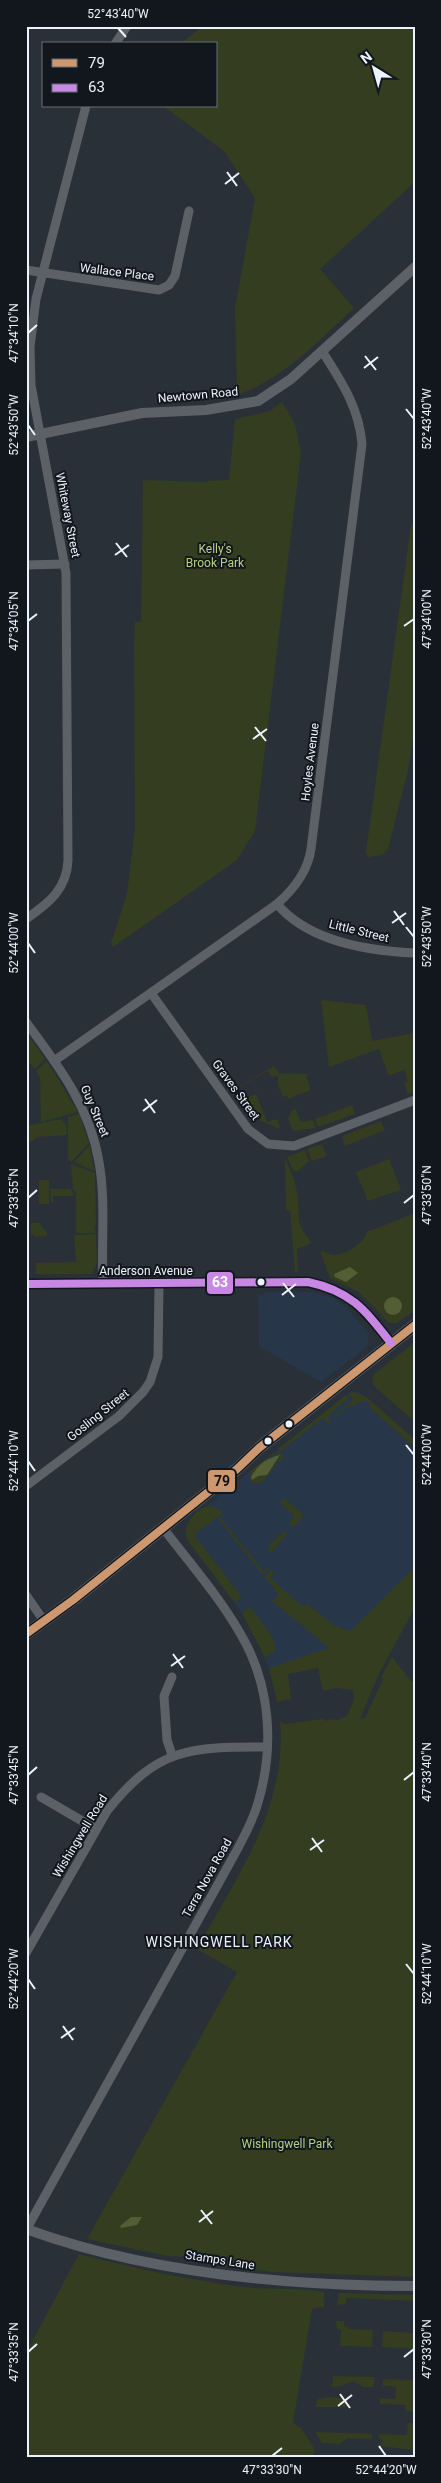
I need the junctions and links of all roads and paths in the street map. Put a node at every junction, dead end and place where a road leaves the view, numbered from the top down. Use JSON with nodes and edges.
{"nodes":[{"id":1,"x":127,"y":26,"type":"edge"},
{"id":2,"x":116,"y":42,"type":"edge"},
{"id":3,"x":85,"y":108,"type":"edge"},
{"id":4,"x":189,"y":211,"type":"dead end"},
{"id":5,"x":415,"y":267,"type":"edge"},
{"id":6,"x":26,"y":270,"type":"edge"},
{"id":7,"x":44,"y":273,"type":"junction"},
{"id":8,"x":322,"y":351,"type":"junction"},
{"id":9,"x":39,"y":434,"type":"junction"},
{"id":10,"x":26,"y":437,"type":"edge"},
{"id":11,"x":65,"y":564,"type":"junction"},
{"id":12,"x":26,"y":565,"type":"edge"},
{"id":13,"x":277,"y":904,"type":"junction"},
{"id":14,"x":26,"y":919,"type":"edge"},
{"id":15,"x":415,"y":953,"type":"edge"},
{"id":16,"x":150,"y":993,"type":"junction"},
{"id":17,"x":26,"y":1022,"type":"edge"},
{"id":18,"x":54,"y":1060,"type":"junction"},
{"id":19,"x":415,"y":1100,"type":"edge"},
{"id":20,"x":103,"y":1283,"type":"junction"},
{"id":21,"x":26,"y":1284,"type":"edge"},
{"id":22,"x":159,"y":1284,"type":"junction"},
{"id":23,"x":415,"y":1325,"type":"edge"},
{"id":24,"x":391,"y":1343,"type":"junction"},
{"id":25,"x":26,"y":1486,"type":"edge"},
{"id":26,"x":163,"y":1528,"type":"junction"},
{"id":27,"x":26,"y":1595,"type":"edge"},
{"id":28,"x":44,"y":1621,"type":"junction"},
{"id":29,"x":26,"y":1634,"type":"edge"},
{"id":30,"x":172,"y":1677,"type":"dead end"},
{"id":31,"x":267,"y":1747,"type":"junction"},
{"id":32,"x":172,"y":1756,"type":"junction"},
{"id":33,"x":41,"y":1797,"type":"dead end"},
{"id":34,"x":96,"y":1829,"type":"junction"},
{"id":35,"x":26,"y":1953,"type":"edge"},
{"id":36,"x":26,"y":2229,"type":"edge"},
{"id":37,"x":415,"y":2286,"type":"edge"}],
"edges":[{"from":1,"to":2,"type":"street"},
{"from":3,"to":7,"type":"street","name":"Whiteway Street"},
{"from":4,"to":7,"type":"street","name":"Wallace Place"},
{"from":5,"to":8,"type":"street","name":"Newtown Road"},
{"from":6,"to":7,"type":"street"},
{"from":7,"to":9,"type":"street","name":"Whiteway Street"},
{"from":8,"to":9,"type":"street","name":"Newtown Road"},
{"from":8,"to":13,"type":"street","name":"Hoyles Avenue"},
{"from":9,"to":10,"type":"street","name":"Newtown Road"},
{"from":9,"to":11,"type":"street","name":"Whiteway Street"},
{"from":11,"to":12,"type":"street"},
{"from":11,"to":14,"type":"street","name":"Whiteway Street"},
{"from":13,"to":15,"type":"street","name":"Little Street"},
{"from":13,"to":16,"type":"street","name":"Hoyles Avenue"},
{"from":16,"to":18,"type":"street","name":"Hoyles Avenue"},
{"from":16,"to":19,"type":"street","name":"Graves Street"},
{"from":17,"to":18,"type":"street","name":"Guy Street"},
{"from":18,"to":20,"type":"street","name":"Guy Street"},
{"from":20,"to":21,"type":"street","name":"Anderson Avenue"},
{"from":20,"to":22,"type":"street","name":"Anderson Avenue"},
{"from":22,"to":24,"type":"street","name":"Anderson Avenue"},
{"from":22,"to":25,"type":"street","name":"Gosling Street"},
{"from":23,"to":24,"type":"main road"},
{"from":24,"to":26,"type":"main road"},
{"from":26,"to":28,"type":"main road"},
{"from":26,"to":31,"type":"street","name":"Terra Nova Road"},
{"from":27,"to":28,"type":"street"},
{"from":28,"to":29,"type":"main road"},
{"from":30,"to":32,"type":"street"},
{"from":31,"to":32,"type":"street","name":"Wishingwell Road"},
{"from":31,"to":36,"type":"street","name":"Terra Nova Road"},
{"from":32,"to":34,"type":"street","name":"Wishingwell Road"},
{"from":33,"to":34,"type":"street"},
{"from":34,"to":35,"type":"street","name":"Wishingwell Road"},
{"from":36,"to":37,"type":"street","name":"Stamps Lane"}]}
